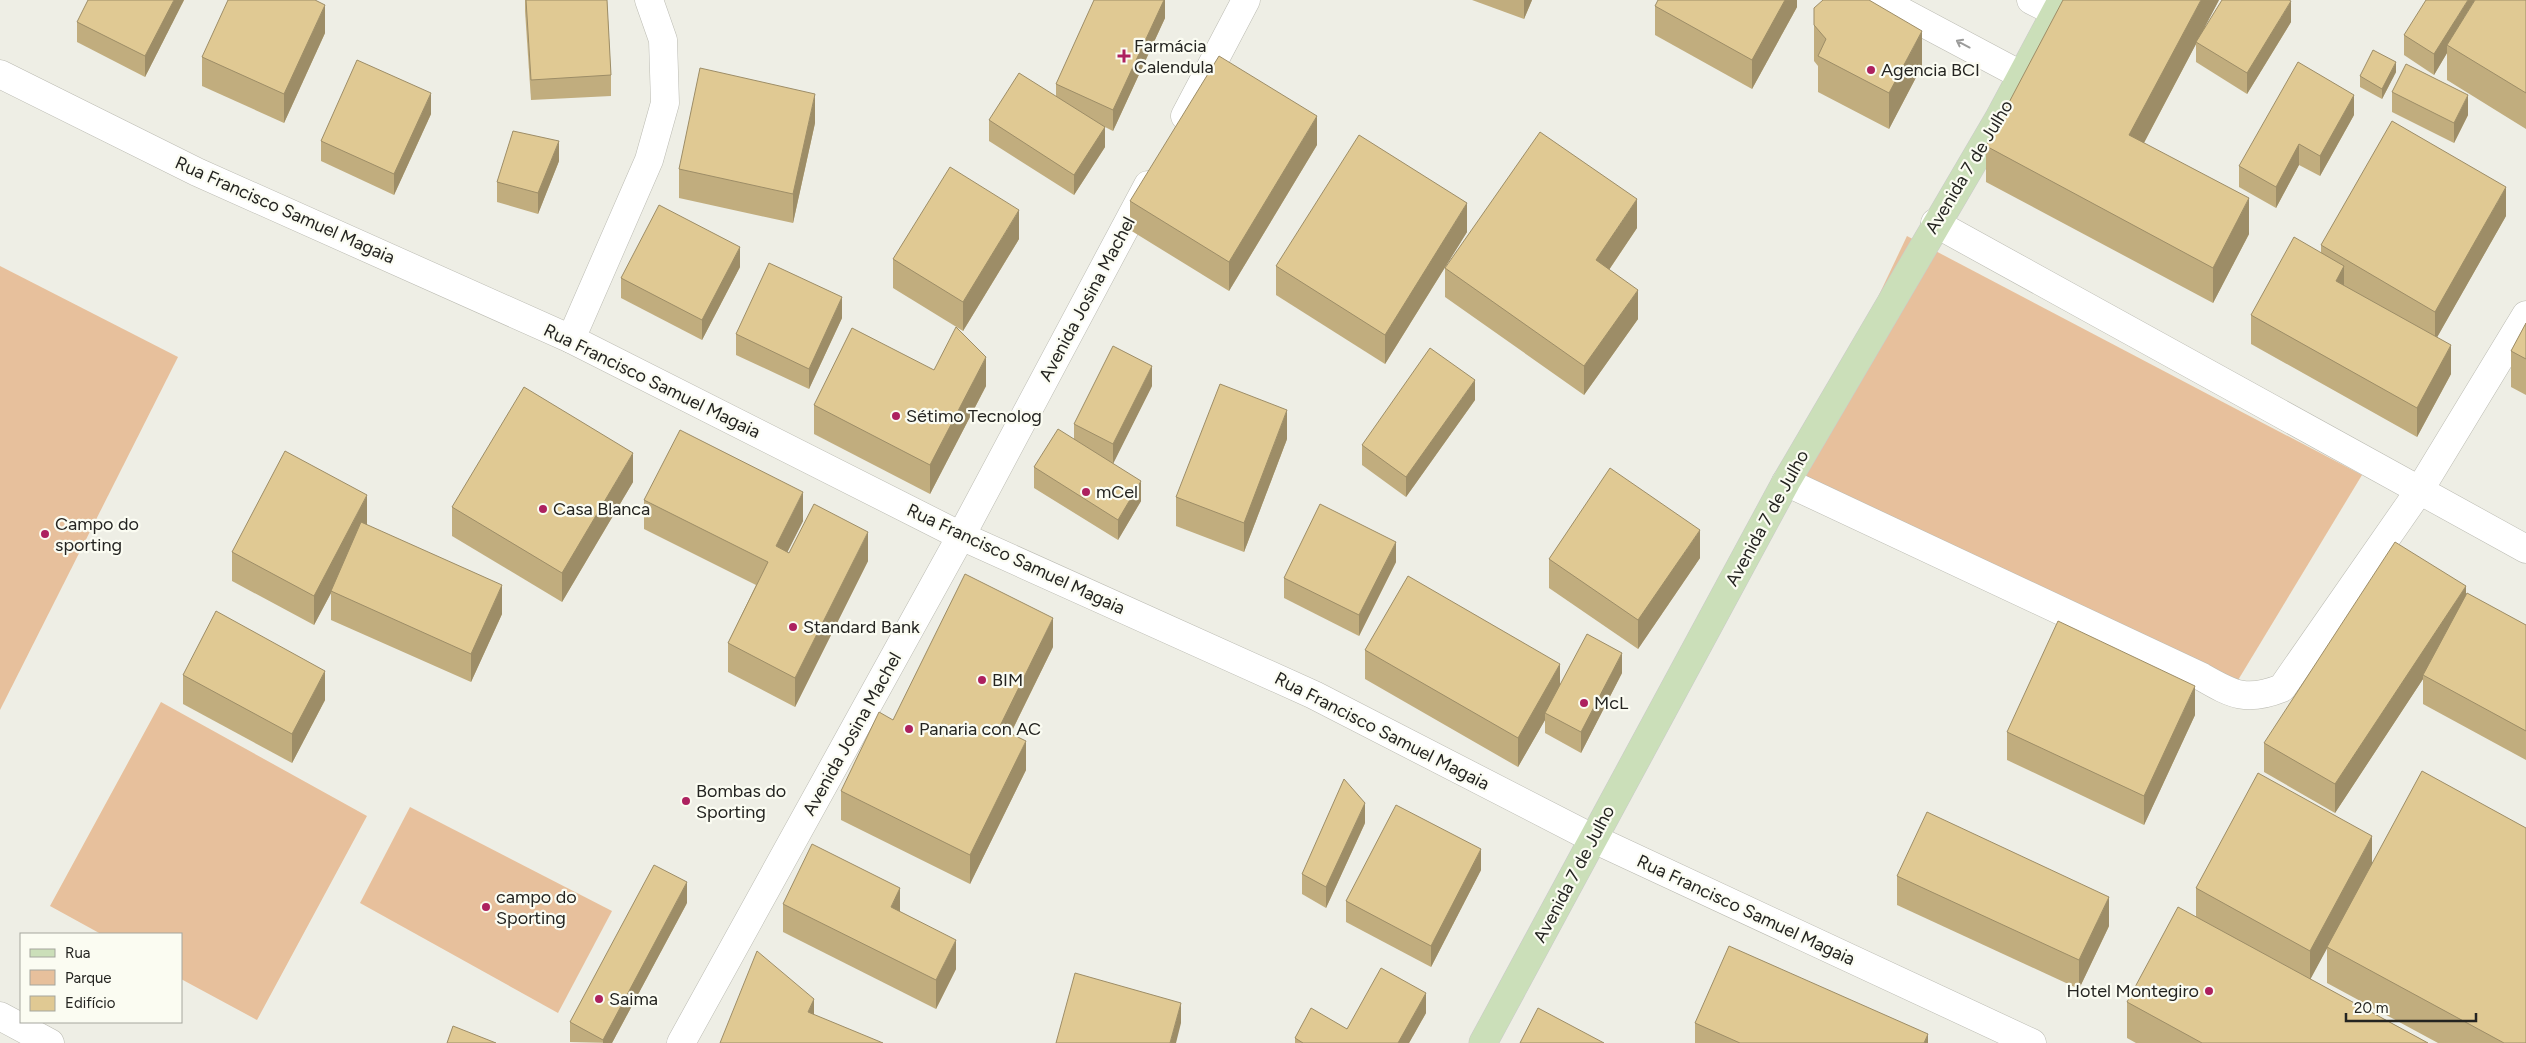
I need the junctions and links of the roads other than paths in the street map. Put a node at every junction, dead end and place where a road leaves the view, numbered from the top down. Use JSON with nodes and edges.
{"nodes":[{"id":1,"x":650,"y":0,"type":"edge"},
{"id":2,"x":1246,"y":0,"type":"edge"},
{"id":3,"x":1880,"y":0,"type":"edge"},
{"id":4,"x":2031,"y":0,"type":"edge"},
{"id":5,"x":2058,"y":6,"type":"edge"},
{"id":6,"x":0,"y":74,"type":"edge"},
{"id":7,"x":2022,"y":76,"type":"junction"},
{"id":8,"x":1172,"y":141,"type":"edge"},
{"id":9,"x":1157,"y":167,"type":"edge"},
{"id":10,"x":1935,"y":223,"type":"junction"},
{"id":11,"x":2526,"y":315,"type":"edge"},
{"id":12,"x":571,"y":339,"type":"junction"},
{"id":13,"x":1786,"y":482,"type":"junction"},
{"id":14,"x":2419,"y":491,"type":"junction"},
{"id":15,"x":961,"y":536,"type":"junction"},
{"id":16,"x":2526,"y":549,"type":"edge"},
{"id":17,"x":1594,"y":839,"type":"junction"},
{"id":18,"x":0,"y":1016,"type":"edge"},
{"id":19,"x":50,"y":1043,"type":"edge"},
{"id":20,"x":681,"y":1043,"type":"edge"},
{"id":21,"x":1483,"y":1043,"type":"edge"},
{"id":22,"x":2032,"y":1043,"type":"edge"}],
"edges":[{"from":1,"to":12,"type":"street"},
{"from":2,"to":8,"type":"street"},
{"from":7,"to":3,"type":"street","one_way":true},
{"from":4,"to":5,"type":"street"},
{"from":5,"to":7,"type":"main road","name":"Avenida 7 de Julho"},
{"from":6,"to":12,"type":"street","name":"Rua Francisco Samuel Magaia"},
{"from":7,"to":10,"type":"main road","name":"Avenida 7 de Julho"},
{"from":9,"to":15,"type":"street","name":"Avenida Josina Machel"},
{"from":10,"to":13,"type":"main road","name":"Avenida 7 de Julho"},
{"from":10,"to":14,"type":"street"},
{"from":11,"to":14,"type":"street"},
{"from":12,"to":15,"type":"street","name":"Rua Francisco Samuel Magaia"},
{"from":13,"to":14,"type":"street"},
{"from":13,"to":17,"type":"main road","name":"Avenida 7 de Julho"},
{"from":14,"to":16,"type":"street"},
{"from":15,"to":17,"type":"street","name":"Rua Francisco Samuel Magaia"},
{"from":15,"to":20,"type":"street","name":"Avenida Josina Machel"},
{"from":17,"to":21,"type":"main road","name":"Avenida 7 de Julho"},
{"from":17,"to":22,"type":"street","name":"Rua Francisco Samuel Magaia"},
{"from":18,"to":19,"type":"street"}]}
